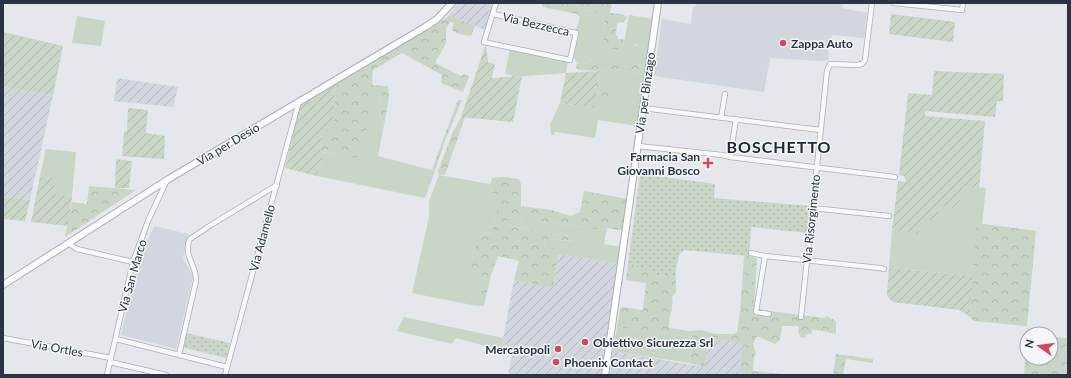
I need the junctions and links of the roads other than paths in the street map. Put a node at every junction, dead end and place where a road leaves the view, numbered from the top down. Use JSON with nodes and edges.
{"nodes":[{"id":1,"x":452,"y":3,"type":"edge"},
{"id":2,"x":496,"y":3,"type":"edge"},
{"id":3,"x":658,"y":3,"type":"edge"},
{"id":4,"x":872,"y":3,"type":"edge"},
{"id":5,"x":894,"y":3,"type":"edge"},
{"id":6,"x":963,"y":3,"type":"edge"},
{"id":7,"x":493,"y":14,"type":"junction"},
{"id":8,"x":725,"y":94,"type":"dead end"},
{"id":9,"x":299,"y":101,"type":"junction"},
{"id":10,"x":644,"y":108,"type":"junction"},
{"id":11,"x":721,"y":118,"type":"junction"},
{"id":12,"x":736,"y":119,"type":"junction"},
{"id":13,"x":820,"y":130,"type":"junction"},
{"id":14,"x":638,"y":146,"type":"junction"},
{"id":15,"x":730,"y":157,"type":"junction"},
{"id":16,"x":816,"y":168,"type":"junction"},
{"id":17,"x":894,"y":177,"type":"dead end"},
{"id":18,"x":167,"y":180,"type":"junction"},
{"id":19,"x":277,"y":185,"type":"junction"},
{"id":20,"x":812,"y":208,"type":"junction"},
{"id":21,"x":888,"y":216,"type":"dead end"},
{"id":22,"x":68,"y":243,"type":"junction"},
{"id":23,"x":751,"y":253,"type":"dead end"},
{"id":24,"x":765,"y":256,"type":"junction"},
{"id":25,"x":807,"y":260,"type":"junction"},
{"id":26,"x":134,"y":262,"type":"junction"},
{"id":27,"x":884,"y":269,"type":"dead end"},
{"id":28,"x":3,"y":285,"type":"edge"},
{"id":29,"x":769,"y":314,"type":"dead end"},
{"id":30,"x":801,"y":317,"type":"dead end"},
{"id":31,"x":3,"y":338,"type":"edge"},
{"id":32,"x":116,"y":339,"type":"junction"},
{"id":33,"x":179,"y":355,"type":"junction"},
{"id":34,"x":111,"y":360,"type":"junction"},
{"id":35,"x":227,"y":367,"type":"junction"},
{"id":36,"x":108,"y":375,"type":"edge"},
{"id":37,"x":166,"y":375,"type":"edge"},
{"id":38,"x":225,"y":375,"type":"edge"},
{"id":39,"x":605,"y":375,"type":"edge"}],
"edges":[{"from":1,"to":9,"type":"street","name":"Via per Desio"},
{"from":2,"to":7,"type":"street"},
{"from":3,"to":10,"type":"street","name":"Via per Binzago"},
{"from":4,"to":13,"type":"street","name":"Via Risorgimento"},
{"from":5,"to":6,"type":"street"},
{"from":7,"to":7,"type":"street","name":"Via Bezzecca"},
{"from":8,"to":11,"type":"street"},
{"from":9,"to":18,"type":"street","name":"Via per Desio"},
{"from":9,"to":19,"type":"street","name":"Via Adamello"},
{"from":10,"to":11,"type":"street"},
{"from":10,"to":14,"type":"street","name":"Via per Binzago"},
{"from":11,"to":12,"type":"street"},
{"from":12,"to":13,"type":"street"},
{"from":12,"to":15,"type":"street"},
{"from":13,"to":16,"type":"street","name":"Via Risorgimento"},
{"from":14,"to":15,"type":"street"},
{"from":14,"to":39,"type":"street","name":"Via per Binzago"},
{"from":15,"to":16,"type":"street"},
{"from":16,"to":17,"type":"street"},
{"from":16,"to":20,"type":"street","name":"Via Risorgimento"},
{"from":18,"to":22,"type":"street","name":"Via per Desio"},
{"from":18,"to":26,"type":"street","name":"Via San Marco"},
{"from":19,"to":33,"type":"street"},
{"from":19,"to":35,"type":"street","name":"Via Adamello"},
{"from":20,"to":21,"type":"street"},
{"from":20,"to":25,"type":"street","name":"Via Risorgimento"},
{"from":22,"to":26,"type":"street"},
{"from":22,"to":28,"type":"street","name":"Via per Desio"},
{"from":23,"to":24,"type":"street"},
{"from":24,"to":25,"type":"street"},
{"from":24,"to":29,"type":"street"},
{"from":25,"to":27,"type":"street"},
{"from":25,"to":30,"type":"street","name":"Via Risorgimento"},
{"from":26,"to":32,"type":"street","name":"Via San Marco"},
{"from":31,"to":34,"type":"street","name":"Via Ortles"},
{"from":32,"to":33,"type":"street"},
{"from":32,"to":34,"type":"street","name":"Via San Marco"},
{"from":33,"to":35,"type":"street"},
{"from":34,"to":36,"type":"street","name":"Via San Marco"},
{"from":34,"to":37,"type":"street","name":"Via Ortles"},
{"from":35,"to":38,"type":"street","name":"Via Adamello"}]}
